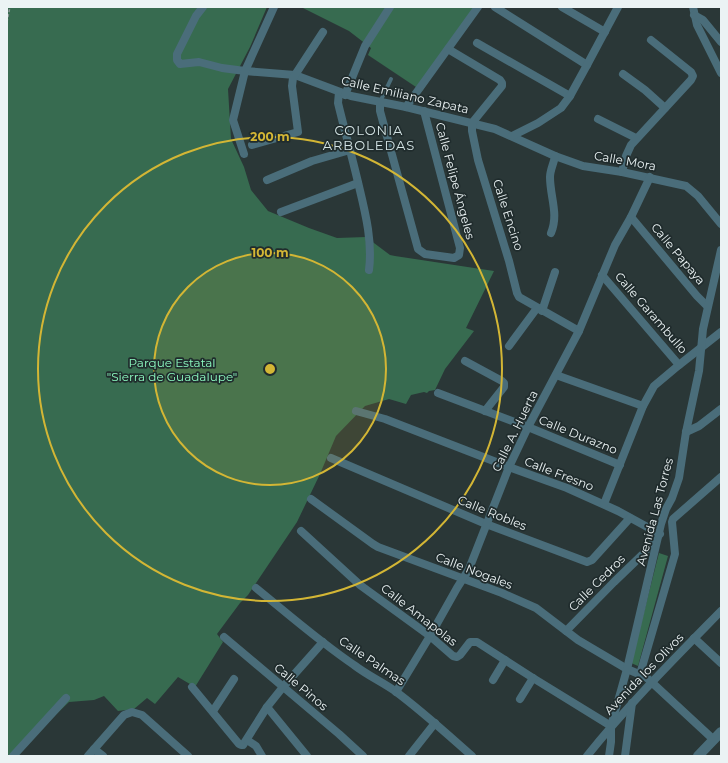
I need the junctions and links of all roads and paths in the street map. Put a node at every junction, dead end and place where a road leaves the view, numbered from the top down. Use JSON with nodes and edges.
{"nodes":[{"id":1,"x":10,"y":7,"type":"edge"},
{"id":2,"x":203,"y":7,"type":"edge"},
{"id":3,"x":274,"y":7,"type":"edge"},
{"id":4,"x":390,"y":7,"type":"edge"},
{"id":5,"x":478,"y":7,"type":"edge"},
{"id":6,"x":495,"y":7,"type":"edge"},
{"id":7,"x":562,"y":7,"type":"edge"},
{"id":8,"x":618,"y":7,"type":"edge"},
{"id":9,"x":693,"y":11,"type":"edge"},
{"id":10,"x":7,"y":22,"type":"edge"},
{"id":11,"x":323,"y":32,"type":"dead end"},
{"id":12,"x":606,"y":32,"type":"junction"},
{"id":13,"x":650,"y":40,"type":"dead end"},
{"id":14,"x":721,"y":42,"type":"edge"},
{"id":15,"x":477,"y":43,"type":"dead end"},
{"id":16,"x":448,"y":49,"type":"junction"},
{"id":17,"x":587,"y":65,"type":"junction"},
{"id":18,"x":246,"y":71,"type":"junction"},
{"id":19,"x":721,"y":73,"type":"edge"},
{"id":20,"x":623,"y":74,"type":"dead end"},
{"id":21,"x":295,"y":75,"type":"junction"},
{"id":22,"x":391,"y":79,"type":"dead end"},
{"id":23,"x":342,"y":93,"type":"junction"},
{"id":24,"x":570,"y":96,"type":"junction"},
{"id":25,"x":380,"y":102,"type":"junction"},
{"id":26,"x":406,"y":107,"type":"junction"},
{"id":27,"x":665,"y":108,"type":"junction"},
{"id":28,"x":424,"y":111,"type":"junction"},
{"id":29,"x":598,"y":119,"type":"dead end"},
{"id":30,"x":472,"y":123,"type":"junction"},
{"id":31,"x":512,"y":136,"type":"junction"},
{"id":32,"x":636,"y":138,"type":"junction"},
{"id":33,"x":252,"y":144,"type":"dead end"},
{"id":34,"x":350,"y":150,"type":"junction"},
{"id":35,"x":244,"y":154,"type":"dead end"},
{"id":36,"x":555,"y":156,"type":"junction"},
{"id":37,"x":622,"y":172,"type":"junction"},
{"id":38,"x":650,"y":178,"type":"junction"},
{"id":39,"x":267,"y":180,"type":"dead end"},
{"id":40,"x":358,"y":184,"type":"junction"},
{"id":41,"x":281,"y":212,"type":"dead end"},
{"id":42,"x":631,"y":217,"type":"junction"},
{"id":43,"x":721,"y":224,"type":"edge"},
{"id":44,"x":551,"y":233,"type":"dead end"},
{"id":45,"x":721,"y":250,"type":"edge"},
{"id":46,"x":369,"y":270,"type":"dead end"},
{"id":47,"x":555,"y":272,"type":"dead end"},
{"id":48,"x":602,"y":275,"type":"junction"},
{"id":49,"x":707,"y":306,"type":"junction"},
{"id":50,"x":540,"y":310,"type":"junction"},
{"id":51,"x":578,"y":331,"type":"junction"},
{"id":52,"x":721,"y":332,"type":"edge"},
{"id":53,"x":509,"y":346,"type":"dead end"},
{"id":54,"x":700,"y":348,"type":"junction"},
{"id":55,"x":465,"y":361,"type":"dead end"},
{"id":56,"x":679,"y":365,"type":"junction"},
{"id":57,"x":556,"y":375,"type":"junction"},
{"id":58,"x":438,"y":393,"type":"dead end"},
{"id":59,"x":643,"y":406,"type":"junction"},
{"id":60,"x":721,"y":409,"type":"edge"},
{"id":61,"x":356,"y":411,"type":"dead end"},
{"id":62,"x":485,"y":411,"type":"junction"},
{"id":63,"x":528,"y":427,"type":"junction"},
{"id":64,"x":686,"y":432,"type":"junction"},
{"id":65,"x":331,"y":458,"type":"dead end"},
{"id":66,"x":620,"y":465,"type":"junction"},
{"id":67,"x":509,"y":467,"type":"junction"},
{"id":68,"x":721,"y":477,"type":"edge"},
{"id":69,"x":311,"y":499,"type":"dead end"},
{"id":70,"x":604,"y":504,"type":"junction"},
{"id":71,"x":630,"y":518,"type":"junction"},
{"id":72,"x":486,"y":524,"type":"junction"},
{"id":73,"x":301,"y":530,"type":"dead end"},
{"id":74,"x":660,"y":534,"type":"junction"},
{"id":75,"x":464,"y":579,"type":"junction"},
{"id":76,"x":256,"y":588,"type":"dead end"},
{"id":77,"x":721,"y":611,"type":"edge"},
{"id":78,"x":566,"y":631,"type":"junction"},
{"id":79,"x":430,"y":636,"type":"junction"},
{"id":80,"x":224,"y":637,"type":"dead end"},
{"id":81,"x":694,"y":638,"type":"junction"},
{"id":82,"x":322,"y":642,"type":"junction"},
{"id":83,"x":505,"y":660,"type":"junction"},
{"id":84,"x":721,"y":663,"type":"edge"},
{"id":85,"x":627,"y":669,"type":"junction"},
{"id":86,"x":640,"y":674,"type":"junction"},
{"id":87,"x":533,"y":678,"type":"junction"},
{"id":88,"x":234,"y":679,"type":"dead end"},
{"id":89,"x":493,"y":680,"type":"dead end"},
{"id":90,"x":652,"y":681,"type":"junction"},
{"id":91,"x":192,"y":687,"type":"dead end"},
{"id":92,"x":283,"y":687,"type":"junction"},
{"id":93,"x":396,"y":692,"type":"junction"},
{"id":94,"x":66,"y":698,"type":"dead end"},
{"id":95,"x":520,"y":699,"type":"dead end"},
{"id":96,"x":632,"y":703,"type":"junction"},
{"id":97,"x":267,"y":707,"type":"junction"},
{"id":98,"x":213,"y":711,"type":"junction"},
{"id":99,"x":435,"y":723,"type":"junction"},
{"id":100,"x":611,"y":726,"type":"junction"},
{"id":101,"x":721,"y":732,"type":"edge"},
{"id":102,"x":247,"y":740,"type":"junction"},
{"id":103,"x":714,"y":740,"type":"junction"},
{"id":104,"x":94,"y":749,"type":"junction"},
{"id":105,"x":14,"y":756,"type":"edge"},
{"id":106,"x":88,"y":756,"type":"edge"},
{"id":107,"x":103,"y":756,"type":"edge"},
{"id":108,"x":188,"y":756,"type":"edge"},
{"id":109,"x":262,"y":756,"type":"edge"},
{"id":110,"x":308,"y":756,"type":"edge"},
{"id":111,"x":364,"y":756,"type":"edge"},
{"id":112,"x":409,"y":756,"type":"edge"},
{"id":113,"x":472,"y":756,"type":"edge"},
{"id":114,"x":587,"y":756,"type":"edge"},
{"id":115,"x":609,"y":756,"type":"edge"},
{"id":116,"x":625,"y":756,"type":"edge"},
{"id":117,"x":698,"y":756,"type":"edge"}],
"edges":[{"from":1,"to":10,"type":"path"},
{"from":2,"to":18,"type":"street","name":"Calle Emiliano Zapata"},
{"from":3,"to":18,"type":"street"},
{"from":4,"to":23,"type":"street"},
{"from":5,"to":16,"type":"street"},
{"from":6,"to":17,"type":"street"},
{"from":7,"to":12,"type":"street"},
{"from":8,"to":12,"type":"street"},
{"from":9,"to":14,"type":"street"},
{"from":9,"to":19,"type":"street"},
{"from":11,"to":21,"type":"street"},
{"from":12,"to":17,"type":"street"},
{"from":13,"to":27,"type":"street"},
{"from":15,"to":24,"type":"street"},
{"from":16,"to":26,"type":"street"},
{"from":16,"to":30,"type":"street"},
{"from":17,"to":24,"type":"street"},
{"from":18,"to":21,"type":"street","name":"Calle Emiliano Zapata"},
{"from":18,"to":35,"type":"street"},
{"from":20,"to":27,"type":"street"},
{"from":21,"to":23,"type":"street","name":"Calle Emiliano Zapata"},
{"from":21,"to":33,"type":"street"},
{"from":22,"to":25,"type":"lane"},
{"from":23,"to":25,"type":"street","name":"Calle Emiliano Zapata"},
{"from":23,"to":34,"type":"street"},
{"from":24,"to":31,"type":"street"},
{"from":25,"to":26,"type":"street","name":"Calle Emiliano Zapata"},
{"from":25,"to":28,"type":"street","name":"Calle Felipe Ángeles"},
{"from":26,"to":28,"type":"street","name":"Calle Emiliano Zapata"},
{"from":27,"to":32,"type":"street"},
{"from":28,"to":30,"type":"street","name":"Calle Emiliano Zapata"},
{"from":29,"to":32,"type":"street"},
{"from":30,"to":31,"type":"street","name":"Calle Emiliano Zapata"},
{"from":30,"to":50,"type":"street","name":"Calle Encino"},
{"from":31,"to":36,"type":"street","name":"Calle Mora"},
{"from":32,"to":37,"type":"street"},
{"from":34,"to":39,"type":"street"},
{"from":34,"to":40,"type":"street"},
{"from":36,"to":37,"type":"street","name":"Calle Mora"},
{"from":36,"to":44,"type":"street"},
{"from":37,"to":38,"type":"street","name":"Calle Mora"},
{"from":38,"to":42,"type":"street","name":"Calle A. Huerta"},
{"from":38,"to":43,"type":"street","name":"Calle Mora"},
{"from":40,"to":41,"type":"street"},
{"from":40,"to":46,"type":"street"},
{"from":42,"to":48,"type":"street","name":"Calle A. Huerta"},
{"from":42,"to":49,"type":"street","name":"Calle Papaya"},
{"from":45,"to":49,"type":"street","name":"Avenida Las Torres"},
{"from":47,"to":50,"type":"street"},
{"from":48,"to":51,"type":"street","name":"Calle A. Huerta"},
{"from":48,"to":56,"type":"street","name":"Calle Garambullo"},
{"from":49,"to":54,"type":"street","name":"Avenida Las Torres"},
{"from":50,"to":51,"type":"street","name":"Calle Encino"},
{"from":50,"to":53,"type":"street"},
{"from":51,"to":57,"type":"street","name":"Calle A. Huerta"},
{"from":52,"to":54,"type":"street","name":"Calle Garambullo"},
{"from":54,"to":56,"type":"street","name":"Calle Garambullo"},
{"from":54,"to":64,"type":"street","name":"Avenida Las Torres"},
{"from":55,"to":62,"type":"street"},
{"from":56,"to":59,"type":"street"},
{"from":57,"to":59,"type":"street"},
{"from":57,"to":63,"type":"street","name":"Calle A. Huerta"},
{"from":58,"to":62,"type":"street","name":"Calle Durazno"},
{"from":59,"to":66,"type":"street"},
{"from":60,"to":64,"type":"street"},
{"from":61,"to":67,"type":"street","name":"Calle Fresno"},
{"from":62,"to":63,"type":"street","name":"Calle Durazno"},
{"from":63,"to":66,"type":"street","name":"Calle Durazno"},
{"from":63,"to":67,"type":"street","name":"Calle A. Huerta"},
{"from":64,"to":74,"type":"street","name":"Avenida Las Torres"},
{"from":65,"to":72,"type":"street","name":"Calle Robles"},
{"from":66,"to":70,"type":"street"},
{"from":67,"to":70,"type":"street","name":"Calle Fresno"},
{"from":67,"to":72,"type":"street","name":"Calle A. Huerta"},
{"from":68,"to":86,"type":"street","name":"Avenida Las Torres"},
{"from":69,"to":75,"type":"street","name":"Calle Nogales"},
{"from":70,"to":71,"type":"street","name":"Calle Fresno"},
{"from":71,"to":72,"type":"street","name":"Calle Robles"},
{"from":71,"to":74,"type":"street","name":"Calle Fresno"},
{"from":72,"to":75,"type":"street","name":"Calle A. Huerta"},
{"from":73,"to":79,"type":"street","name":"Calle Amapolas"},
{"from":74,"to":78,"type":"street","name":"Calle Cedros"},
{"from":74,"to":85,"type":"street","name":"Avenida Las Torres"},
{"from":75,"to":78,"type":"street","name":"Calle Nogales"},
{"from":75,"to":79,"type":"street","name":"Calle A. Huerta"},
{"from":76,"to":82,"type":"street","name":"Calle Palmas"},
{"from":77,"to":81,"type":"street","name":"Avenida los Olivos"},
{"from":78,"to":85,"type":"street","name":"Calle Nogales"},
{"from":79,"to":83,"type":"street","name":"Calle Amapolas"},
{"from":79,"to":93,"type":"street","name":"Calle A. Huerta"},
{"from":80,"to":92,"type":"street","name":"Calle Pinos"},
{"from":81,"to":84,"type":"street"},
{"from":81,"to":90,"type":"street","name":"Avenida los Olivos"},
{"from":82,"to":92,"type":"street"},
{"from":82,"to":93,"type":"street","name":"Calle Palmas"},
{"from":83,"to":87,"type":"street","name":"Calle Amapolas"},
{"from":83,"to":89,"type":"street"},
{"from":85,"to":86,"type":"street","name":"Calle Nogales"},
{"from":85,"to":100,"type":"street","name":"Avenida Las Torres"},
{"from":86,"to":90,"type":"street","name":"Calle Nogales"},
{"from":87,"to":95,"type":"street"},
{"from":87,"to":100,"type":"street","name":"Calle Amapolas"},
{"from":88,"to":98,"type":"street"},
{"from":90,"to":96,"type":"street","name":"Avenida los Olivos"},
{"from":90,"to":103,"type":"street","name":"Calle Nogales"},
{"from":91,"to":98,"type":"street"},
{"from":92,"to":97,"type":"street"},
{"from":92,"to":111,"type":"street","name":"Calle Pinos"},
{"from":93,"to":99,"type":"street","name":"Calle Palmas"},
{"from":94,"to":105,"type":"street"},
{"from":96,"to":100,"type":"street","name":"Avenida los Olivos"},
{"from":96,"to":116,"type":"street"},
{"from":97,"to":102,"type":"street"},
{"from":97,"to":110,"type":"street"},
{"from":98,"to":102,"type":"street"},
{"from":99,"to":112,"type":"street"},
{"from":99,"to":113,"type":"street","name":"Calle Palmas"},
{"from":100,"to":114,"type":"street","name":"Avenida los Olivos"},
{"from":100,"to":115,"type":"street","name":"Avenida Las Torres"},
{"from":101,"to":103,"type":"street"},
{"from":102,"to":109,"type":"street"},
{"from":103,"to":117,"type":"street"},
{"from":104,"to":106,"type":"street"},
{"from":104,"to":107,"type":"street"},
{"from":104,"to":108,"type":"street"}]}
